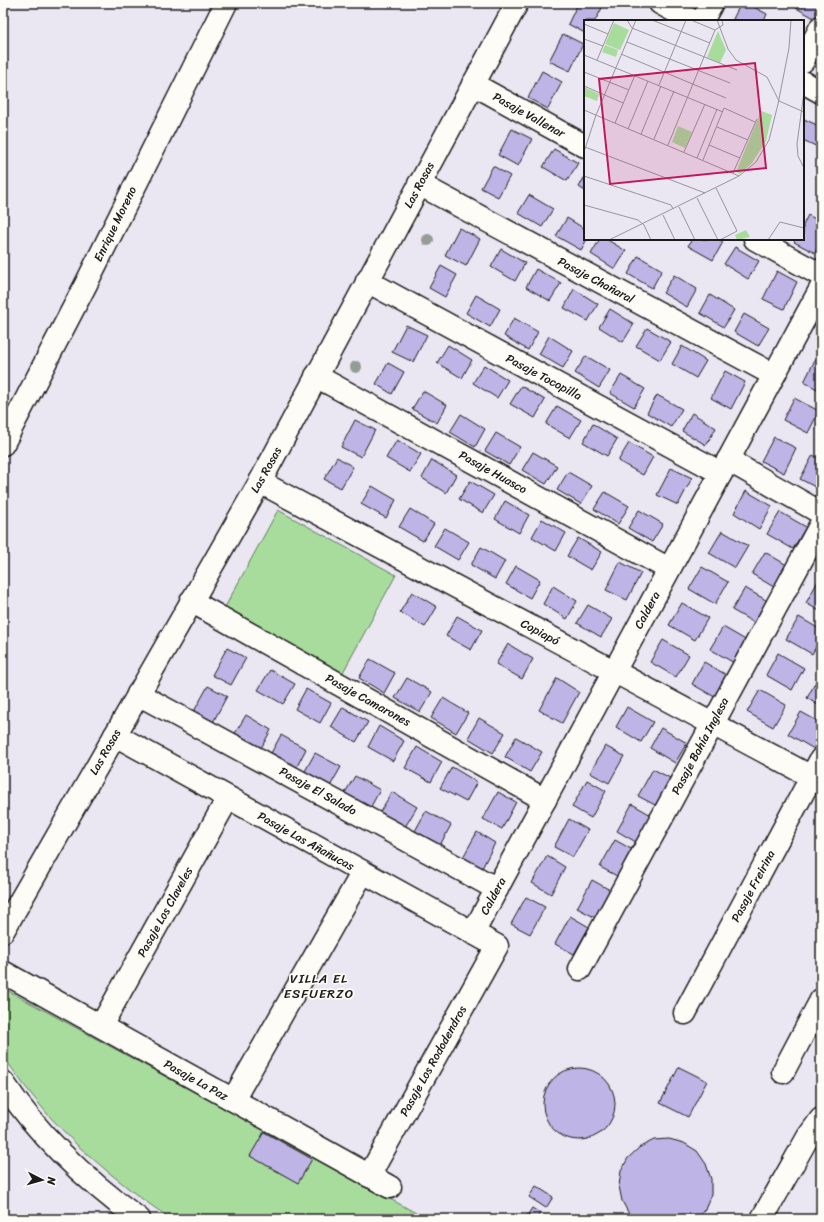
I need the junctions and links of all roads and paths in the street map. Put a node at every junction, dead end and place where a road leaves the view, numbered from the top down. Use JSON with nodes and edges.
{"nodes":[{"id":1,"x":226,"y":3,"type":"edge"},
{"id":2,"x":517,"y":3,"type":"edge"},
{"id":3,"x":660,"y":3,"type":"edge"},
{"id":4,"x":712,"y":3,"type":"edge"},
{"id":5,"x":691,"y":20,"type":"edge"},
{"id":6,"x":703,"y":20,"type":"edge"},
{"id":7,"x":821,"y":27,"type":"edge"},
{"id":8,"x":804,"y":59,"type":"edge"},
{"id":9,"x":804,"y":83,"type":"edge"},
{"id":10,"x":473,"y":84,"type":"junction"},
{"id":11,"x":821,"y":92,"type":"edge"},
{"id":12,"x":584,"y":145,"type":"edge"},
{"id":13,"x":419,"y":184,"type":"junction"},
{"id":14,"x":757,"y":240,"type":"edge"},
{"id":15,"x":821,"y":275,"type":"edge"},
{"id":16,"x":367,"y":281,"type":"junction"},
{"id":17,"x":821,"y":288,"type":"edge"},
{"id":18,"x":774,"y":375,"type":"junction"},
{"id":19,"x":316,"y":376,"type":"junction"},
{"id":20,"x":3,"y":444,"type":"edge"},
{"id":21,"x":724,"y":467,"type":"junction"},
{"id":22,"x":260,"y":482,"type":"junction"},
{"id":23,"x":821,"y":513,"type":"edge"},
{"id":24,"x":821,"y":524,"type":"edge"},
{"id":25,"x":669,"y":569,"type":"junction"},
{"id":26,"x":191,"y":601,"type":"junction"},
{"id":27,"x":614,"y":672,"type":"junction"},
{"id":28,"x":138,"y":694,"type":"junction"},
{"id":29,"x":712,"y":724,"type":"junction"},
{"id":30,"x":115,"y":735,"type":"junction"},
{"id":31,"x":818,"y":773,"type":"edge"},
{"id":32,"x":228,"y":798,"type":"junction"},
{"id":33,"x":545,"y":800,"type":"junction"},
{"id":34,"x":363,"y":872,"type":"junction"},
{"id":35,"x":497,"y":889,"type":"junction"},
{"id":36,"x":3,"y":931,"type":"edge"},
{"id":37,"x":473,"y":933,"type":"junction"},
{"id":38,"x":497,"y":946,"type":"joint"},
{"id":39,"x":580,"y":969,"type":"dead end"},
{"id":40,"x":3,"y":972,"type":"edge"},
{"id":41,"x":821,"y":1000,"type":"edge"},
{"id":42,"x":685,"y":1013,"type":"dead end"},
{"id":43,"x":101,"y":1026,"type":"junction"},
{"id":44,"x":782,"y":1072,"type":"dead end"},
{"id":45,"x":3,"y":1082,"type":"edge"},
{"id":46,"x":233,"y":1100,"type":"junction"},
{"id":47,"x":821,"y":1119,"type":"edge"},
{"id":48,"x":368,"y":1176,"type":"junction"},
{"id":49,"x":390,"y":1188,"type":"dead end"},
{"id":50,"x":139,"y":1219,"type":"edge"},
{"id":51,"x":762,"y":1219,"type":"edge"}],
"edges":[{"from":1,"to":20,"type":"street","name":"Enrique Moreno"},
{"from":2,"to":10,"type":"street","name":"Las Rosas"},
{"from":3,"to":5,"type":"street"},
{"from":4,"to":6,"type":"street"},
{"from":7,"to":8,"type":"street"},
{"from":9,"to":11,"type":"street"},
{"from":10,"to":12,"type":"street","name":"Pasaje Vallenar"},
{"from":10,"to":13,"type":"street","name":"Las Rosas"},
{"from":13,"to":16,"type":"street","name":"Las Rosas"},
{"from":13,"to":18,"type":"street","name":"Pasaje Chañaral"},
{"from":14,"to":15,"type":"street"},
{"from":16,"to":19,"type":"street","name":"Las Rosas"},
{"from":16,"to":21,"type":"street","name":"Pasaje Tocopilla"},
{"from":17,"to":18,"type":"street","name":"Caldera"},
{"from":18,"to":21,"type":"street","name":"Caldera"},
{"from":19,"to":22,"type":"street","name":"Las Rosas"},
{"from":19,"to":25,"type":"street","name":"Pasaje Huasco"},
{"from":21,"to":23,"type":"street","name":"Pasaje Tocopilla"},
{"from":21,"to":25,"type":"street","name":"Caldera"},
{"from":22,"to":26,"type":"street","name":"Las Rosas"},
{"from":22,"to":27,"type":"street","name":"Copiapó"},
{"from":24,"to":29,"type":"street","name":"Pasaje Bahía Inglesa"},
{"from":25,"to":27,"type":"street","name":"Caldera"},
{"from":26,"to":28,"type":"street","name":"Las Rosas"},
{"from":26,"to":33,"type":"street","name":"Pasaje Camarones"},
{"from":27,"to":29,"type":"street","name":"Copiapó"},
{"from":27,"to":33,"type":"street","name":"Caldera"},
{"from":28,"to":30,"type":"street","name":"Las Rosas"},
{"from":28,"to":35,"type":"street","name":"Pasaje El Salado"},
{"from":29,"to":31,"type":"street","name":"Copiapó"},
{"from":29,"to":39,"type":"street","name":"Pasaje Bahía Inglesa"},
{"from":30,"to":32,"type":"street","name":"Pasaje Las Añañucas"},
{"from":30,"to":36,"type":"street","name":"Las Rosas"},
{"from":31,"to":42,"type":"street","name":"Pasaje Freirina"},
{"from":32,"to":34,"type":"street","name":"Pasaje Las Añañucas"},
{"from":32,"to":43,"type":"street","name":"Pasaje Los Claveles"},
{"from":33,"to":35,"type":"street","name":"Caldera"},
{"from":34,"to":37,"type":"street","name":"Pasaje Las Añañucas"},
{"from":34,"to":46,"type":"street"},
{"from":35,"to":37,"type":"street","name":"Caldera"},
{"from":37,"to":38,"type":"street","name":"Pasaje Las Añañucas"},
{"from":38,"to":48,"type":"street","name":"Pasaje Los Rododendros"},
{"from":40,"to":43,"type":"street","name":"Pasaje La Paz"},
{"from":41,"to":44,"type":"street"},
{"from":43,"to":46,"type":"street","name":"Pasaje La Paz"},
{"from":45,"to":50,"type":"street"},
{"from":46,"to":48,"type":"street","name":"Pasaje La Paz"},
{"from":47,"to":51,"type":"street"},
{"from":48,"to":49,"type":"street","name":"Pasaje La Paz"}]}
